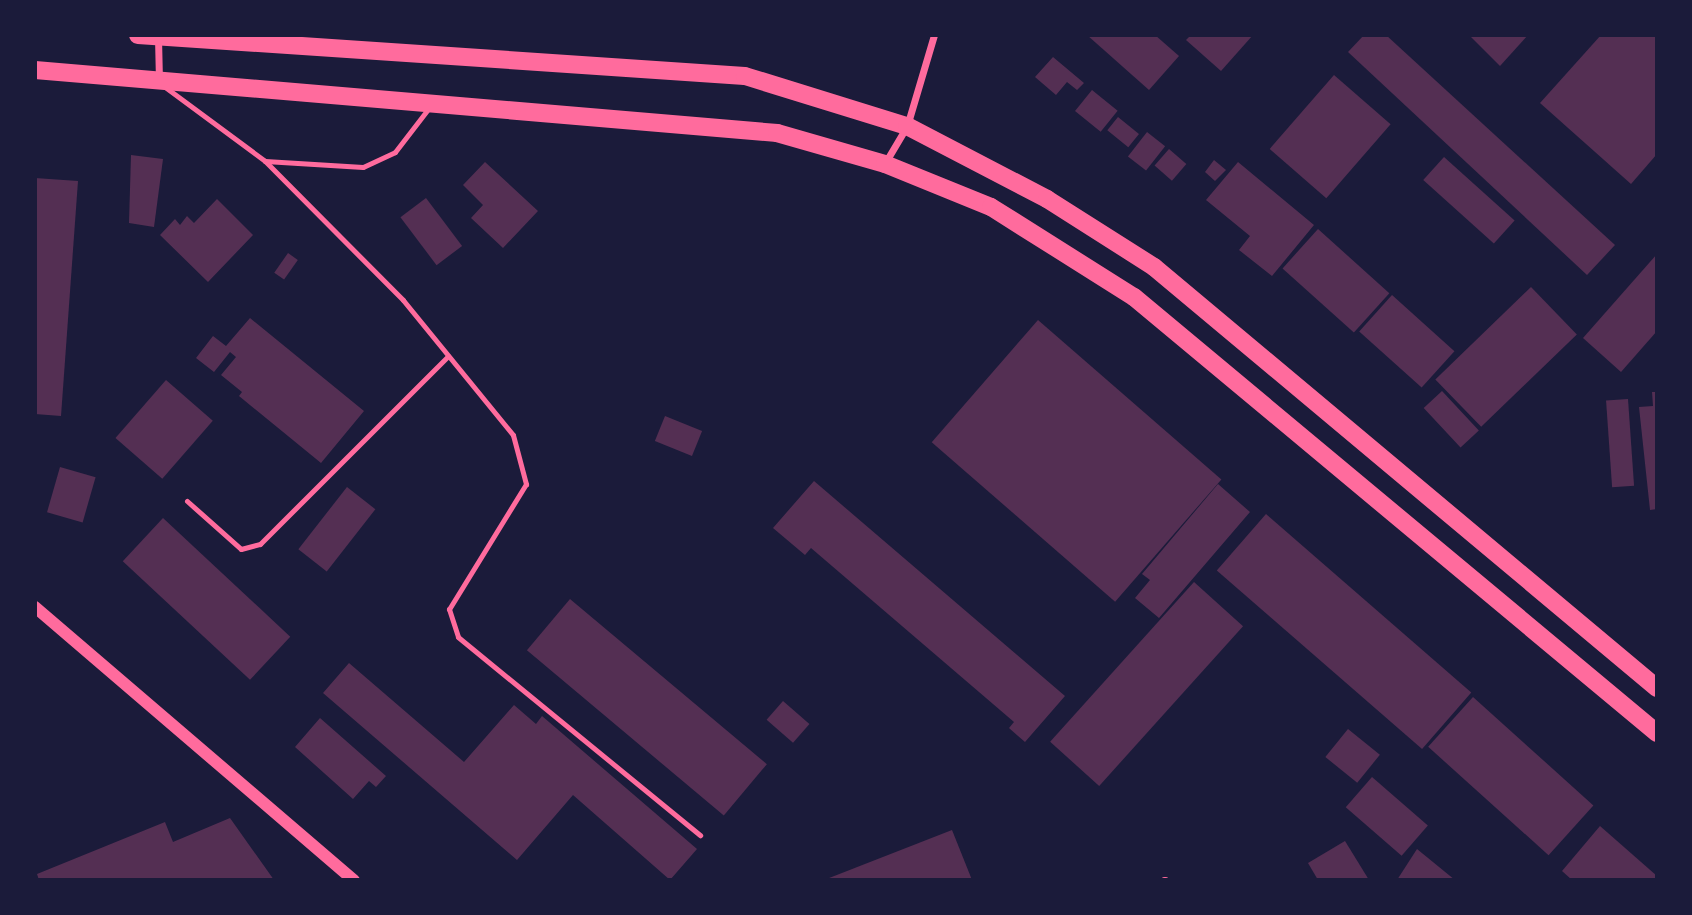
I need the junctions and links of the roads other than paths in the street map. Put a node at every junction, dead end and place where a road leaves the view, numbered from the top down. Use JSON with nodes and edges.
{"nodes":[{"id":1,"x":138,"y":35,"type":"edge"},
{"id":2,"x":934,"y":35,"type":"edge"},
{"id":3,"x":158,"y":36,"type":"edge"},
{"id":4,"x":35,"y":70,"type":"edge"},
{"id":5,"x":159,"y":82,"type":"junction"},
{"id":6,"x":432,"y":103,"type":"junction"},
{"id":7,"x":907,"y":126,"type":"junction"},
{"id":8,"x":265,"y":161,"type":"junction"},
{"id":9,"x":885,"y":164,"type":"junction"},
{"id":10,"x":449,"y":356,"type":"junction"},
{"id":11,"x":187,"y":501,"type":"dead end"},
{"id":12,"x":35,"y":607,"type":"edge"},
{"id":13,"x":1657,"y":688,"type":"edge"},
{"id":14,"x":1657,"y":733,"type":"edge"},
{"id":15,"x":700,"y":835,"type":"dead end"},
{"id":16,"x":354,"y":880,"type":"edge"}],
"edges":[{"from":1,"to":3,"type":"main road"},
{"from":2,"to":7,"type":"street"},
{"from":3,"to":5,"type":"street"},
{"from":3,"to":7,"type":"main road"},
{"from":4,"to":5,"type":"main road"},
{"from":5,"to":6,"type":"main road"},
{"from":5,"to":8,"type":"lane"},
{"from":6,"to":8,"type":"lane"},
{"from":6,"to":9,"type":"main road"},
{"from":7,"to":9,"type":"street"},
{"from":7,"to":13,"type":"main road"},
{"from":8,"to":10,"type":"lane"},
{"from":9,"to":14,"type":"main road"},
{"from":10,"to":11,"type":"lane"},
{"from":10,"to":15,"type":"lane"},
{"from":12,"to":16,"type":"street"}]}
